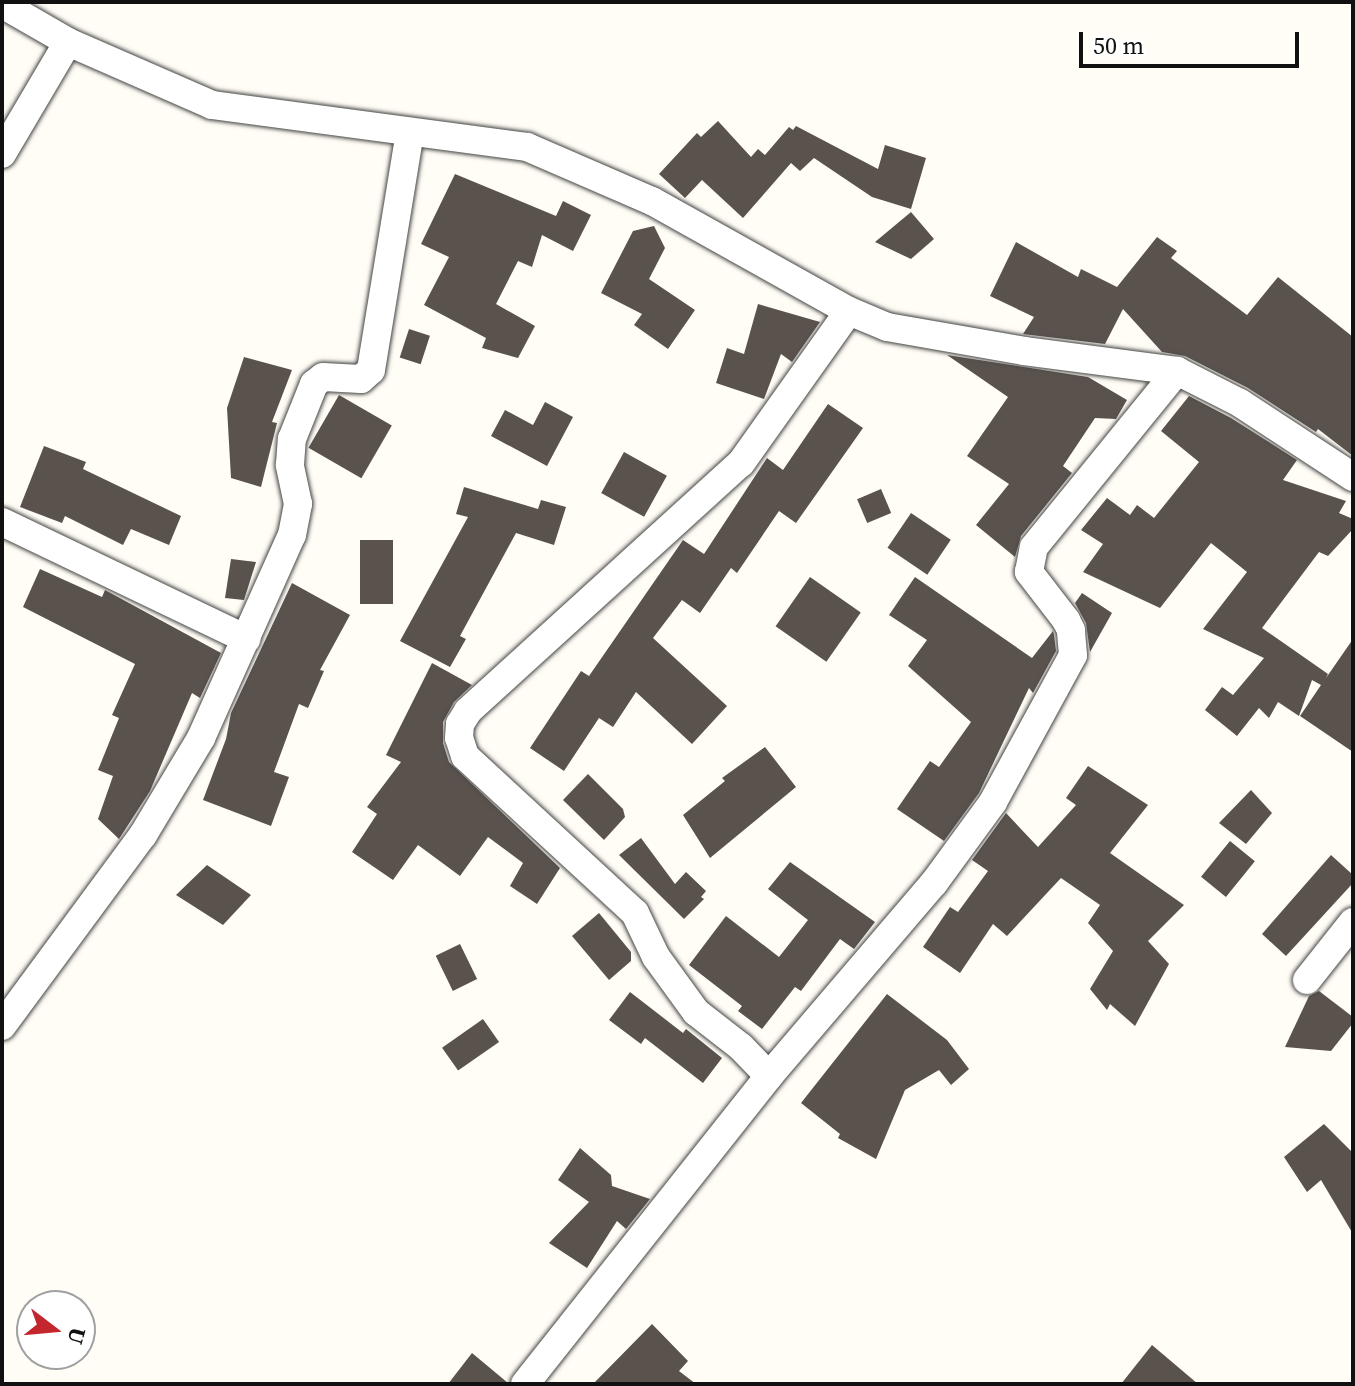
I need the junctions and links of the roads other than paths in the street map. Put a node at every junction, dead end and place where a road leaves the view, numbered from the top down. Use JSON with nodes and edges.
{"nodes":[{"id":1,"x":2,"y":4,"type":"edge"},
{"id":2,"x":68,"y":42,"type":"junction"},
{"id":3,"x":410,"y":132,"type":"junction"},
{"id":4,"x":2,"y":154,"type":"edge"},
{"id":5,"x":849,"y":311,"type":"junction"},
{"id":6,"x":1177,"y":371,"type":"junction"},
{"id":7,"x":1353,"y":477,"type":"edge"},
{"id":8,"x":2,"y":522,"type":"edge"},
{"id":9,"x":246,"y":639,"type":"junction"},
{"id":10,"x":1353,"y":922,"type":"edge"},
{"id":11,"x":1307,"y":980,"type":"dead end"},
{"id":12,"x":2,"y":1026,"type":"edge"},
{"id":13,"x":769,"y":1076,"type":"junction"},
{"id":14,"x":525,"y":1384,"type":"edge"}],
"edges":[{"from":1,"to":2,"type":"street"},
{"from":2,"to":3,"type":"street"},
{"from":2,"to":4,"type":"street"},
{"from":3,"to":5,"type":"street"},
{"from":3,"to":9,"type":"street"},
{"from":5,"to":6,"type":"street"},
{"from":5,"to":13,"type":"street"},
{"from":6,"to":7,"type":"street"},
{"from":6,"to":13,"type":"street"},
{"from":8,"to":9,"type":"street"},
{"from":9,"to":12,"type":"street"},
{"from":10,"to":11,"type":"street"},
{"from":13,"to":14,"type":"street"}]}
